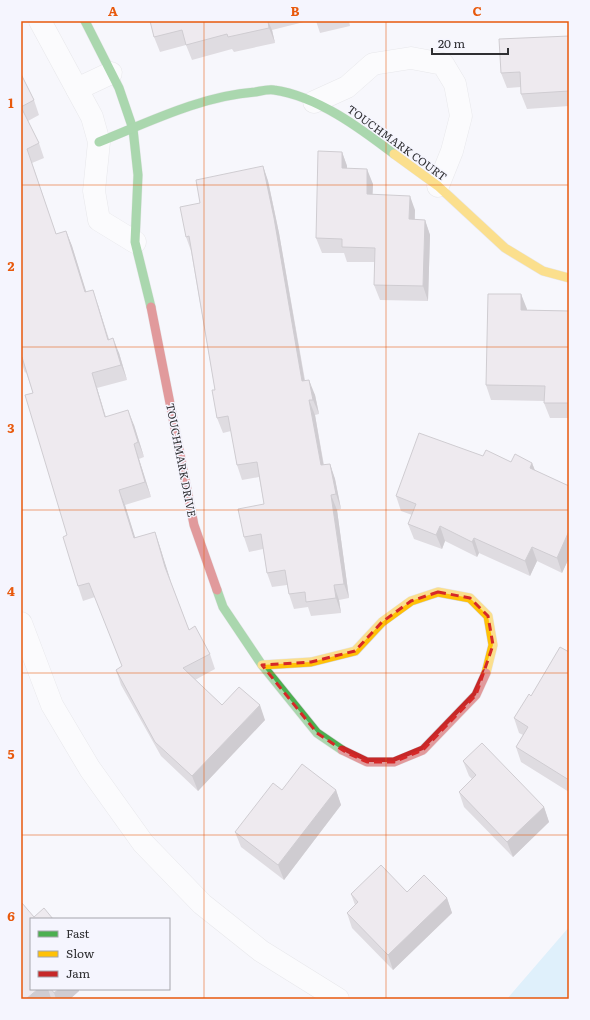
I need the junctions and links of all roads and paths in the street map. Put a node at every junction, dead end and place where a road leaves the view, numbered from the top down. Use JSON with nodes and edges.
{"nodes":[{"id":1,"x":40,"y":21,"type":"edge"},
{"id":2,"x":85,"y":21,"type":"edge"},
{"id":3,"x":111,"y":72,"type":"junction"},
{"id":4,"x":77,"y":89,"type":"junction"},
{"id":5,"x":314,"y":102,"type":"junction"},
{"id":6,"x":133,"y":130,"type":"junction"},
{"id":7,"x":98,"y":142,"type":"junction"},
{"id":8,"x":438,"y":186,"type":"junction"},
{"id":9,"x":135,"y":242,"type":"junction"},
{"id":10,"x":569,"y":278,"type":"edge"},
{"id":11,"x":21,"y":622,"type":"edge"},
{"id":12,"x":262,"y":665,"type":"junction"},
{"id":13,"x":338,"y":999,"type":"edge"}],
"edges":[{"from":1,"to":4,"type":"street"},
{"from":2,"to":3,"type":"street","name":"TOUCHMARK DRIVE"},
{"from":3,"to":4,"type":"street"},
{"from":3,"to":6,"type":"street","name":"TOUCHMARK DRIVE"},
{"from":4,"to":7,"type":"street"},
{"from":5,"to":6,"type":"street","name":"TOUCHMARK COURT"},
{"from":5,"to":8,"type":"street","name":"TOUCHMARK COURT"},
{"from":5,"to":8,"type":"street"},
{"from":6,"to":7,"type":"street","name":"TOUCHMARK COURT"},
{"from":6,"to":9,"type":"street","name":"TOUCHMARK DRIVE"},
{"from":7,"to":9,"type":"street"},
{"from":8,"to":10,"type":"street","name":"TOUCHMARK COURT"},
{"from":9,"to":12,"type":"street","name":"TOUCHMARK DRIVE"},
{"from":11,"to":13,"type":"street"},
{"from":12,"to":12,"type":"street","name":"TOUCHMARK DRIVE"}]}
